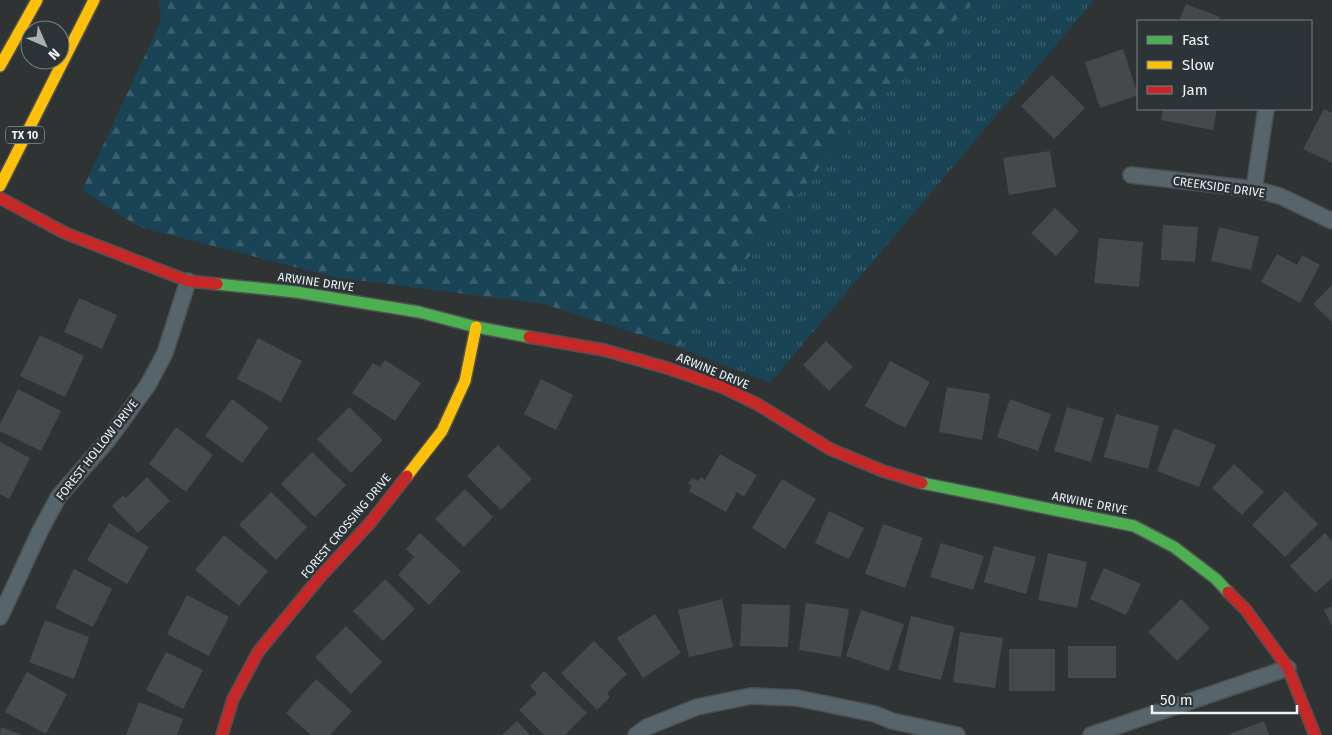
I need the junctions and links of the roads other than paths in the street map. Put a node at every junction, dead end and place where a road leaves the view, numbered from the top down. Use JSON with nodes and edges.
{"nodes":[{"id":1,"x":37,"y":0,"type":"edge"},
{"id":2,"x":94,"y":0,"type":"edge"},
{"id":3,"x":0,"y":66,"type":"edge"},
{"id":4,"x":1266,"y":110,"type":"edge"},
{"id":5,"x":1131,"y":175,"type":"dead end"},
{"id":6,"x":0,"y":186,"type":"edge"},
{"id":7,"x":1254,"y":189,"type":"junction"},
{"id":8,"x":0,"y":198,"type":"edge"},
{"id":9,"x":1332,"y":221,"type":"edge"},
{"id":10,"x":188,"y":281,"type":"junction"},
{"id":11,"x":476,"y":328,"type":"junction"},
{"id":12,"x":0,"y":616,"type":"edge"},
{"id":13,"x":1288,"y":668,"type":"junction"},
{"id":14,"x":891,"y":728,"type":"edge"},
{"id":15,"x":222,"y":735,"type":"edge"},
{"id":16,"x":636,"y":735,"type":"edge"},
{"id":17,"x":957,"y":735,"type":"edge"},
{"id":18,"x":1090,"y":735,"type":"edge"},
{"id":19,"x":1315,"y":735,"type":"edge"}],
"edges":[{"from":1,"to":3,"type":"street"},
{"from":2,"to":6,"type":"street","number":"TX 10"},
{"from":4,"to":7,"type":"street"},
{"from":5,"to":7,"type":"street","name":"CREEKSIDE DRIVE"},
{"from":7,"to":9,"type":"street","name":"CREEKSIDE DRIVE"},
{"from":8,"to":10,"type":"street","name":"ARWINE DRIVE"},
{"from":10,"to":11,"type":"street","name":"ARWINE DRIVE"},
{"from":10,"to":12,"type":"street","name":"FOREST HOLLOW DRIVE"},
{"from":11,"to":13,"type":"street","name":"ARWINE DRIVE"},
{"from":11,"to":15,"type":"street","name":"FOREST CROSSING DRIVE"},
{"from":13,"to":18,"type":"street"},
{"from":13,"to":19,"type":"street","name":"ARWINE DRIVE"},
{"from":14,"to":16,"type":"street"},
{"from":14,"to":17,"type":"street"}]}
